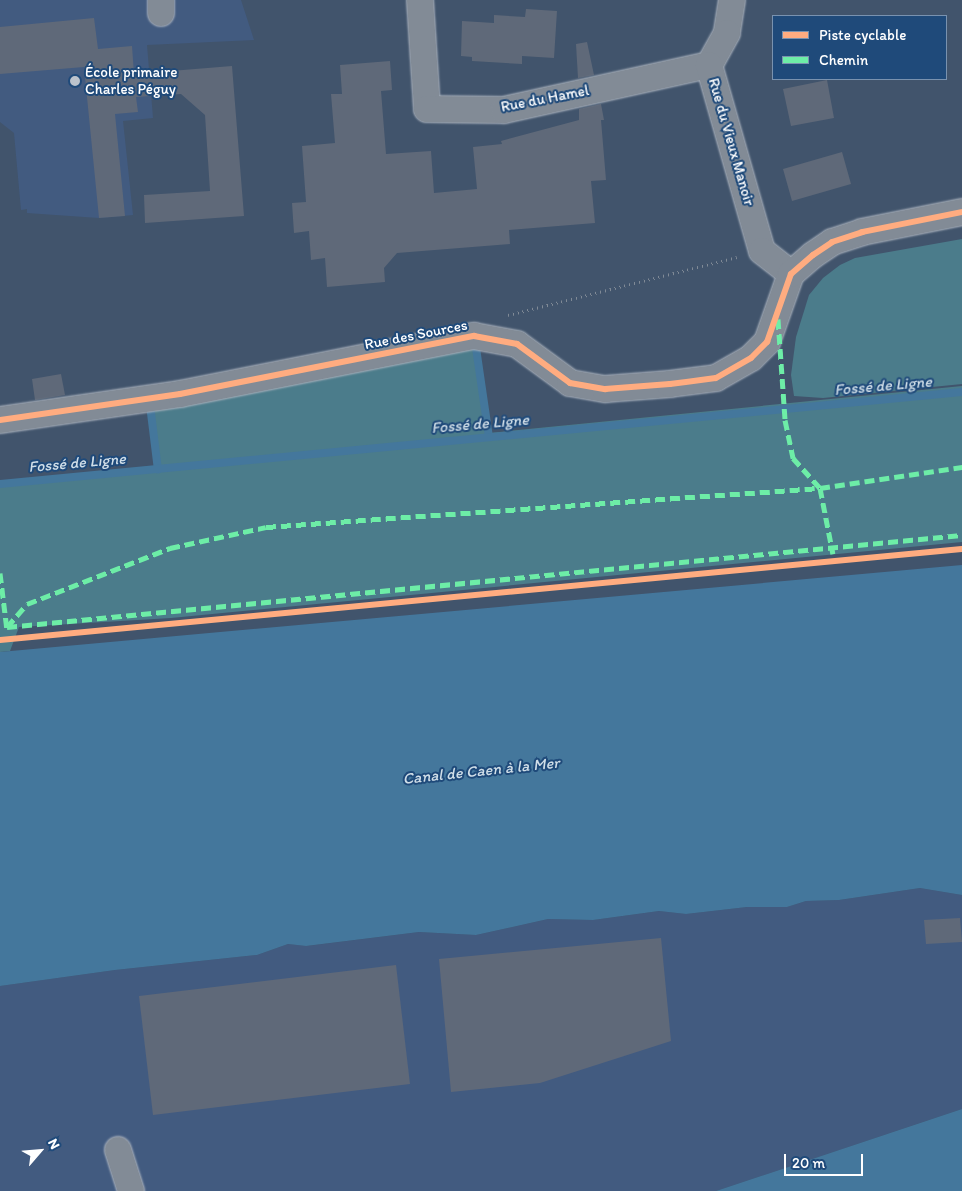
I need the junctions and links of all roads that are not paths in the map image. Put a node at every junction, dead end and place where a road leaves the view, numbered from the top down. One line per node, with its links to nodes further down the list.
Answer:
1 (420, 0): 3 (street, Rue du Hamel)
2 (732, 0): 3 (street, Rue du Vieux Manoir)
3 (709, 65): 5 (street, Rue du Vieux Manoir)
4 (962, 212): 5 (street)
5 (790, 274): 6 (street, Rue des Sources)
6 (0, 420)
7 (118, 1150): 8 (street)
8 (131, 1191)

